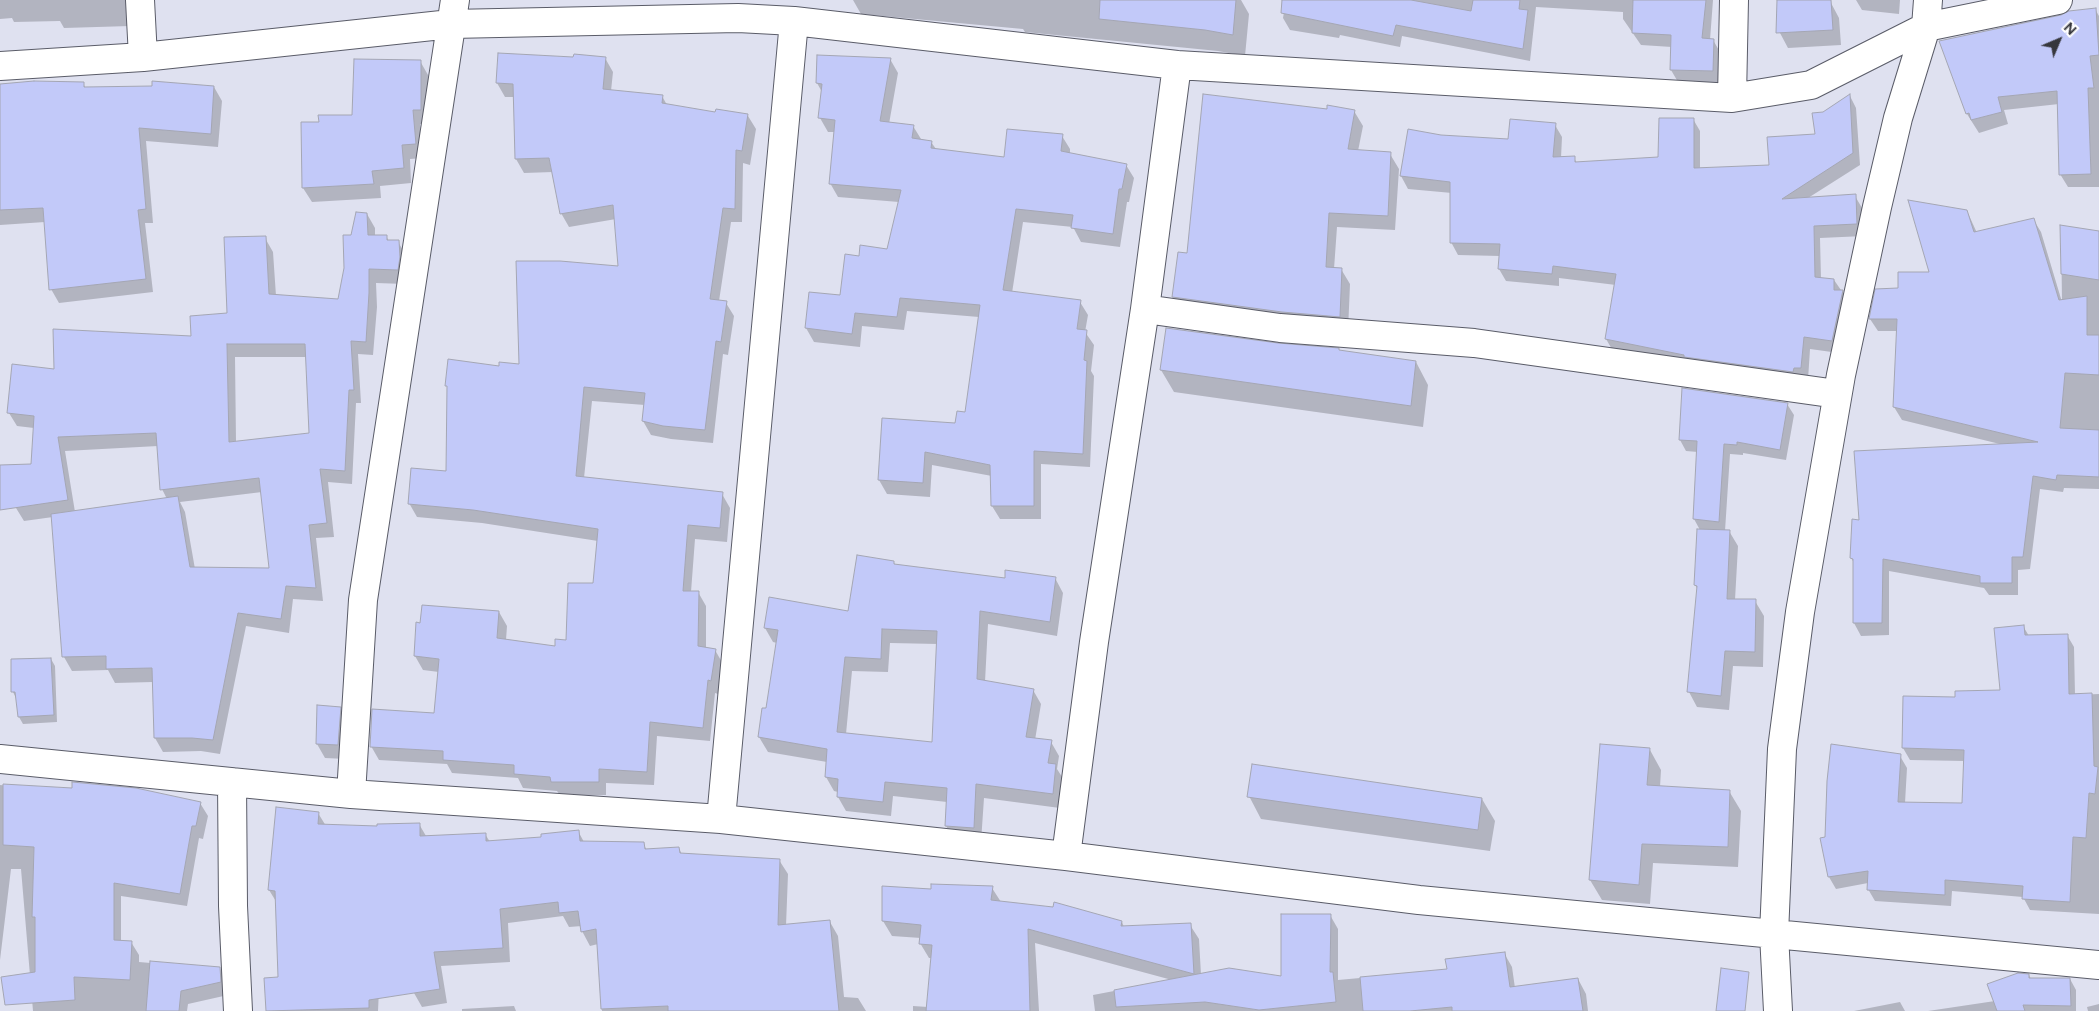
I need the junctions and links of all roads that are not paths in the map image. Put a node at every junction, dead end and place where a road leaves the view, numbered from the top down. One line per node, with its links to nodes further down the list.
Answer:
1 (140, 0): 9 (street)
2 (1734, 0): 12 (street)
3 (1928, 0): 8 (street)
4 (2058, 0): 8 (street)
5 (739, 9): 6 (street); 7 (street)
6 (453, 12): 9 (street); 17 (street)
7 (794, 21): 10 (street); 18 (street)
8 (1926, 28): 12 (street); 14 (street)
9 (143, 58): 11 (street)
10 (1176, 65): 12 (street); 13 (street)
11 (0, 66)
12 (1732, 98)
13 (1145, 309): 14 (street); 19 (street)
14 (1837, 394): 20 (street)
15 (0, 759): 16 (street)
16 (232, 782): 17 (street); 22 (street)
17 (351, 794): 18 (street)
18 (721, 819): 19 (street)
19 (1066, 856): 20 (street)
20 (1774, 934): 21 (street); 23 (street)
21 (2099, 965)
22 (238, 1011)
23 (1778, 1011)

